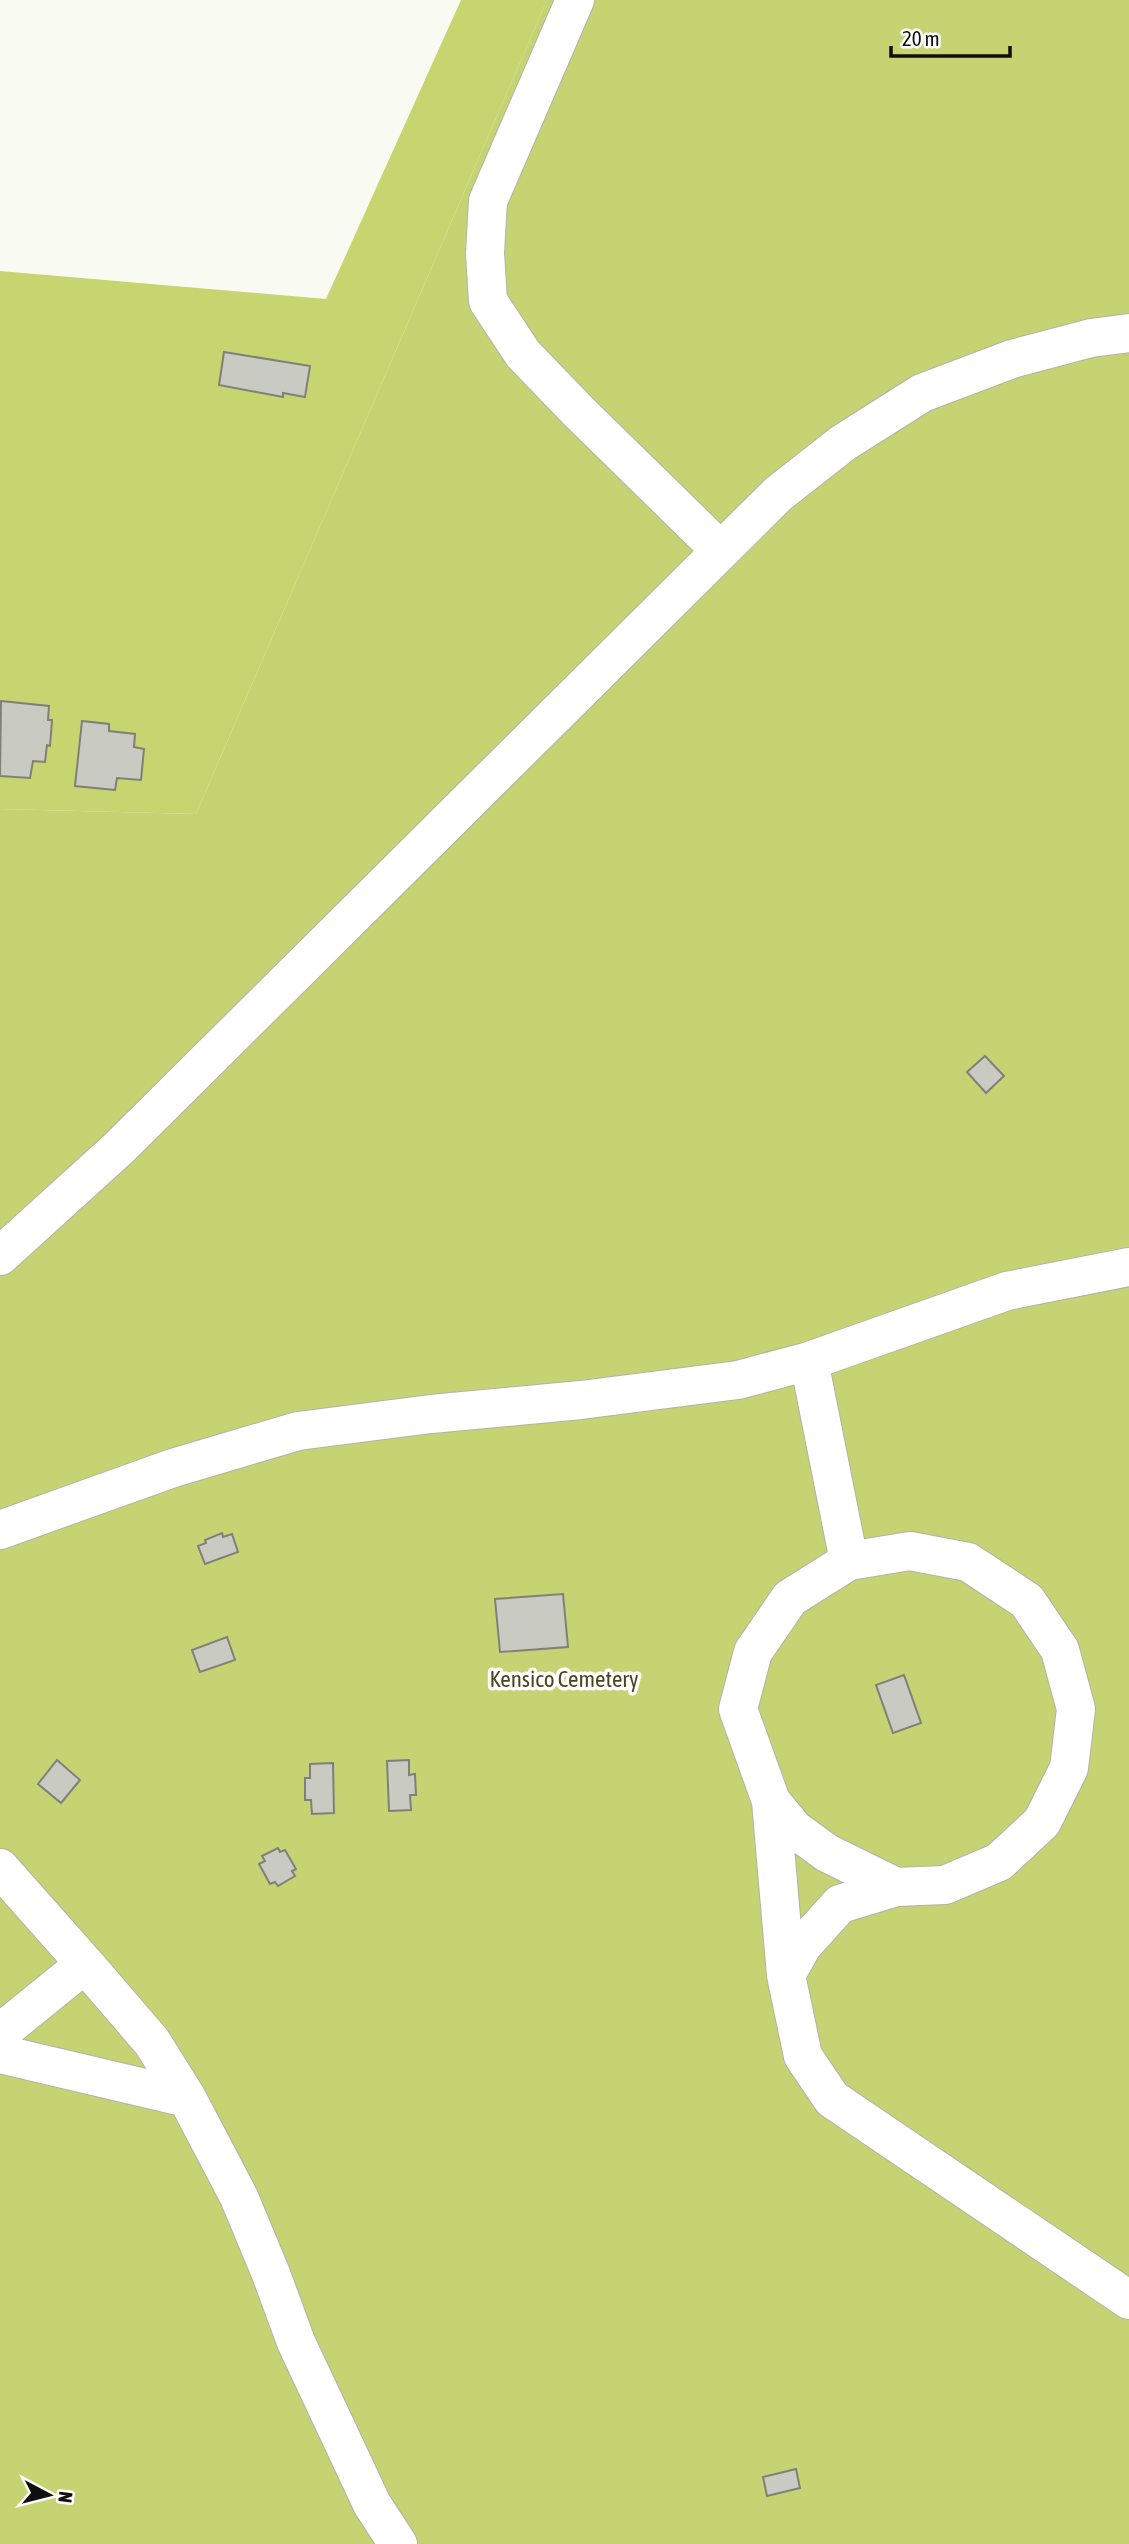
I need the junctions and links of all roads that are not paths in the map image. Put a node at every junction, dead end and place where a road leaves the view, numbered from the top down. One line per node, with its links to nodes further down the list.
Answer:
1 (575, 0): 3 (lane)
2 (1129, 332): 3 (lane)
3 (720, 550): 4 (lane)
4 (0, 1256)
5 (1129, 1268): 6 (lane)
6 (809, 1362): 7 (lane); 8 (lane)
7 (0, 1530)
8 (849, 1561): 9 (lane); 11 (lane)
9 (771, 1801): 11 (lane); 13 (lane)
10 (0, 1868): 12 (lane)
11 (896, 1887): 13 (lane)
12 (85, 1964): 14 (lane); 16 (lane)
13 (786, 1975): 17 (lane)
14 (0, 2033)
15 (0, 2054): 16 (lane)
16 (187, 2098): 18 (lane)
17 (1129, 2300)
18 (398, 2544)

